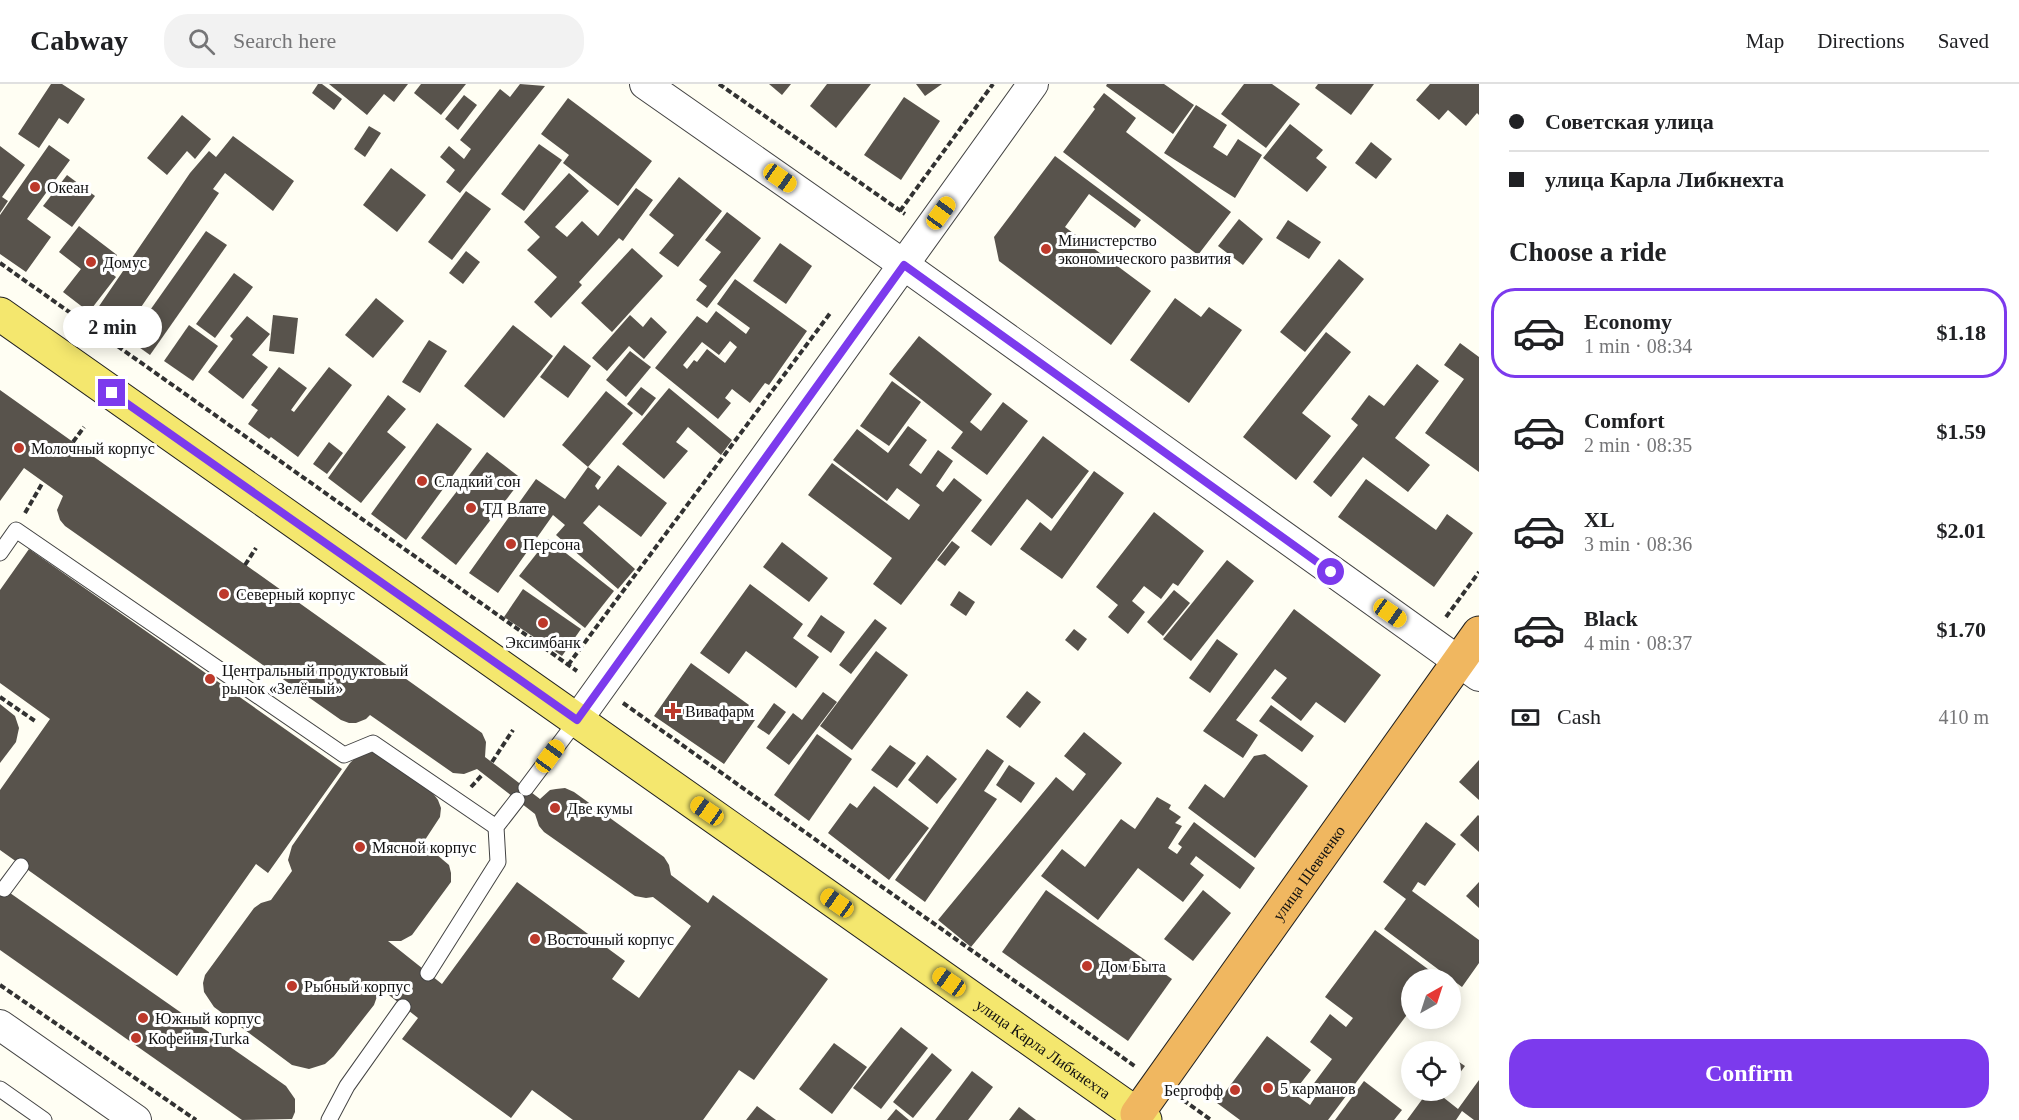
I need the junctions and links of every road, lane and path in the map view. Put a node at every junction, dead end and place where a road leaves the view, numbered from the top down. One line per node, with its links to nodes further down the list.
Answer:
1 (645, 84): 7 (street)
2 (719, 84): 5 (path)
3 (993, 84): 5 (path)
4 (1033, 84): 6 (street)
5 (900, 211): 6 (path)
6 (928, 231): 7 (street)
7 (904, 265): 19 (street); 23 (street)
8 (835, 307): 20 (path)
9 (0, 314): 23 (main road, улица Карла Либкнехта)
10 (84, 427): 11 (path)
11 (73, 441)
12 (43, 482): 13 (path)
13 (16, 530): 15 (lane); 27 (lane)
14 (256, 549): 16 (path)
15 (0, 553)
16 (245, 565)
17 (1479, 572): 19 (path)
18 (1479, 633): 21 (highway, улица Шевченко)
19 (1428, 641): 21 (street)
20 (568, 665)
21 (1469, 669): 35 (highway, улица Шевченко)
22 (0, 697): 24 (path)
23 (577, 720): 27 (lane); 35 (main road, улица Карла Либкнехта)
24 (35, 721)
25 (513, 730): 26 (path)
26 (492, 762)
27 (496, 827): 30 (lane)
28 (21, 866): 29 (lane)
29 (4, 889)
30 (428, 973)
31 (0, 985): 38 (path)
32 (403, 1006): 39 (lane)
33 (0, 1025): 37 (street)
34 (0, 1089): 36 (lane)
35 (1141, 1117)
36 (44, 1120)
37 (136, 1120)
38 (196, 1120)
39 (328, 1120)

